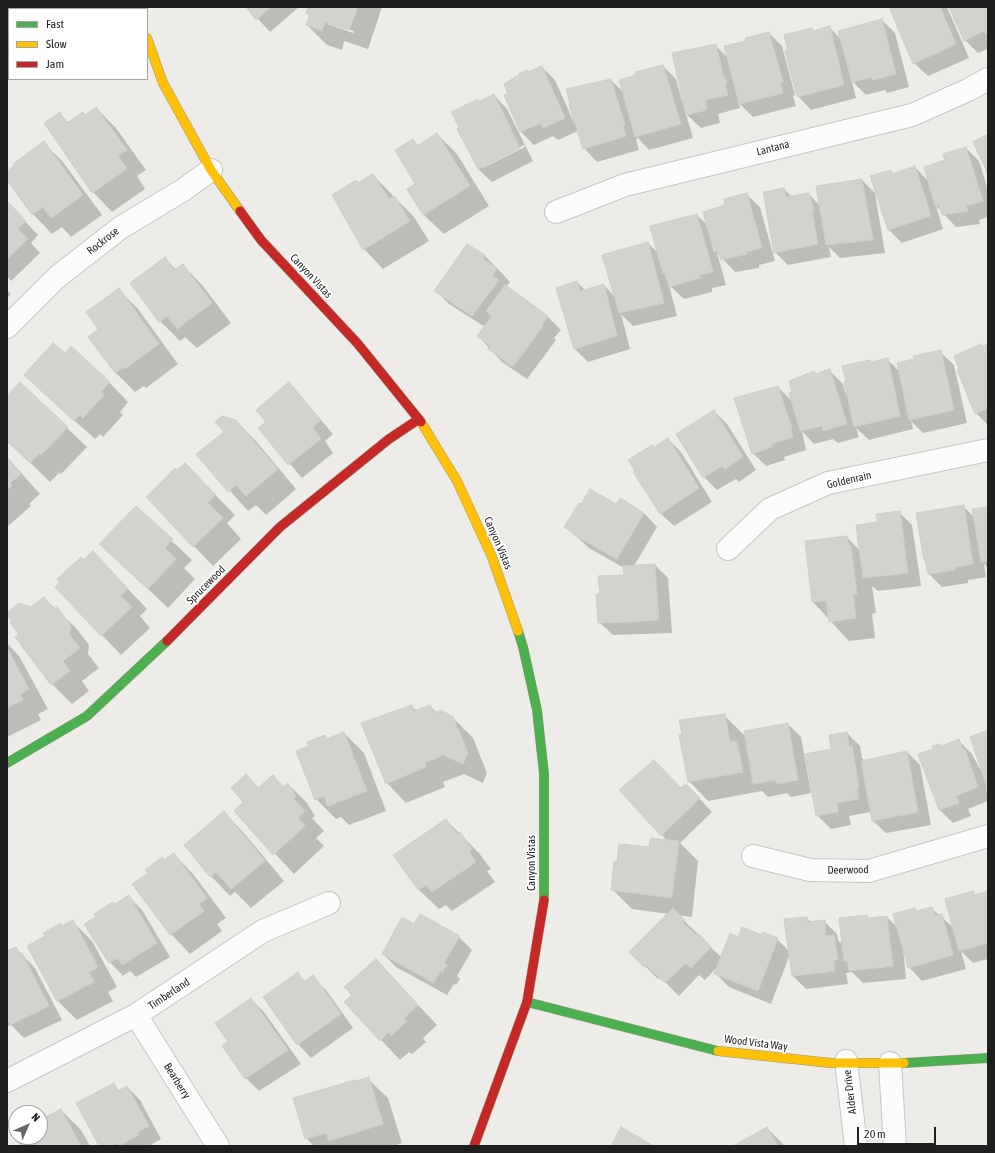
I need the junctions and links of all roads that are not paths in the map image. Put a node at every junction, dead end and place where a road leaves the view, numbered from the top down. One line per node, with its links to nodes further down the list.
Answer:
1 (148, 41): 3 (street, Canyon Vistas)
2 (988, 79): 4 (street, Lantana)
3 (211, 170): 5 (street, Rockrose); 6 (street, Canyon Vistas)
4 (556, 212)
5 (7, 327)
6 (419, 419): 9 (street, Sprucewood); 13 (street, Canyon Vistas)
7 (988, 450): 8 (street, Goldenrain)
8 (728, 548)
9 (7, 763)
10 (988, 836): 11 (street, Deerwood)
11 (753, 856)
12 (329, 903): 14 (street, Timberland)
13 (527, 1002): 16 (street, Wood Vista Way); 20 (street, Canyon Vistas)
14 (136, 1015): 18 (street, Timberland); 19 (street, Bearberry)
15 (988, 1058): 17 (street, Wood Vista Way)
16 (846, 1061): 17 (street, Wood Vista Way); 21 (street, Alder Drive)
17 (890, 1063): 22 (street)
18 (7, 1081)
19 (218, 1146)
20 (474, 1146)
21 (856, 1146)
22 (895, 1146)

